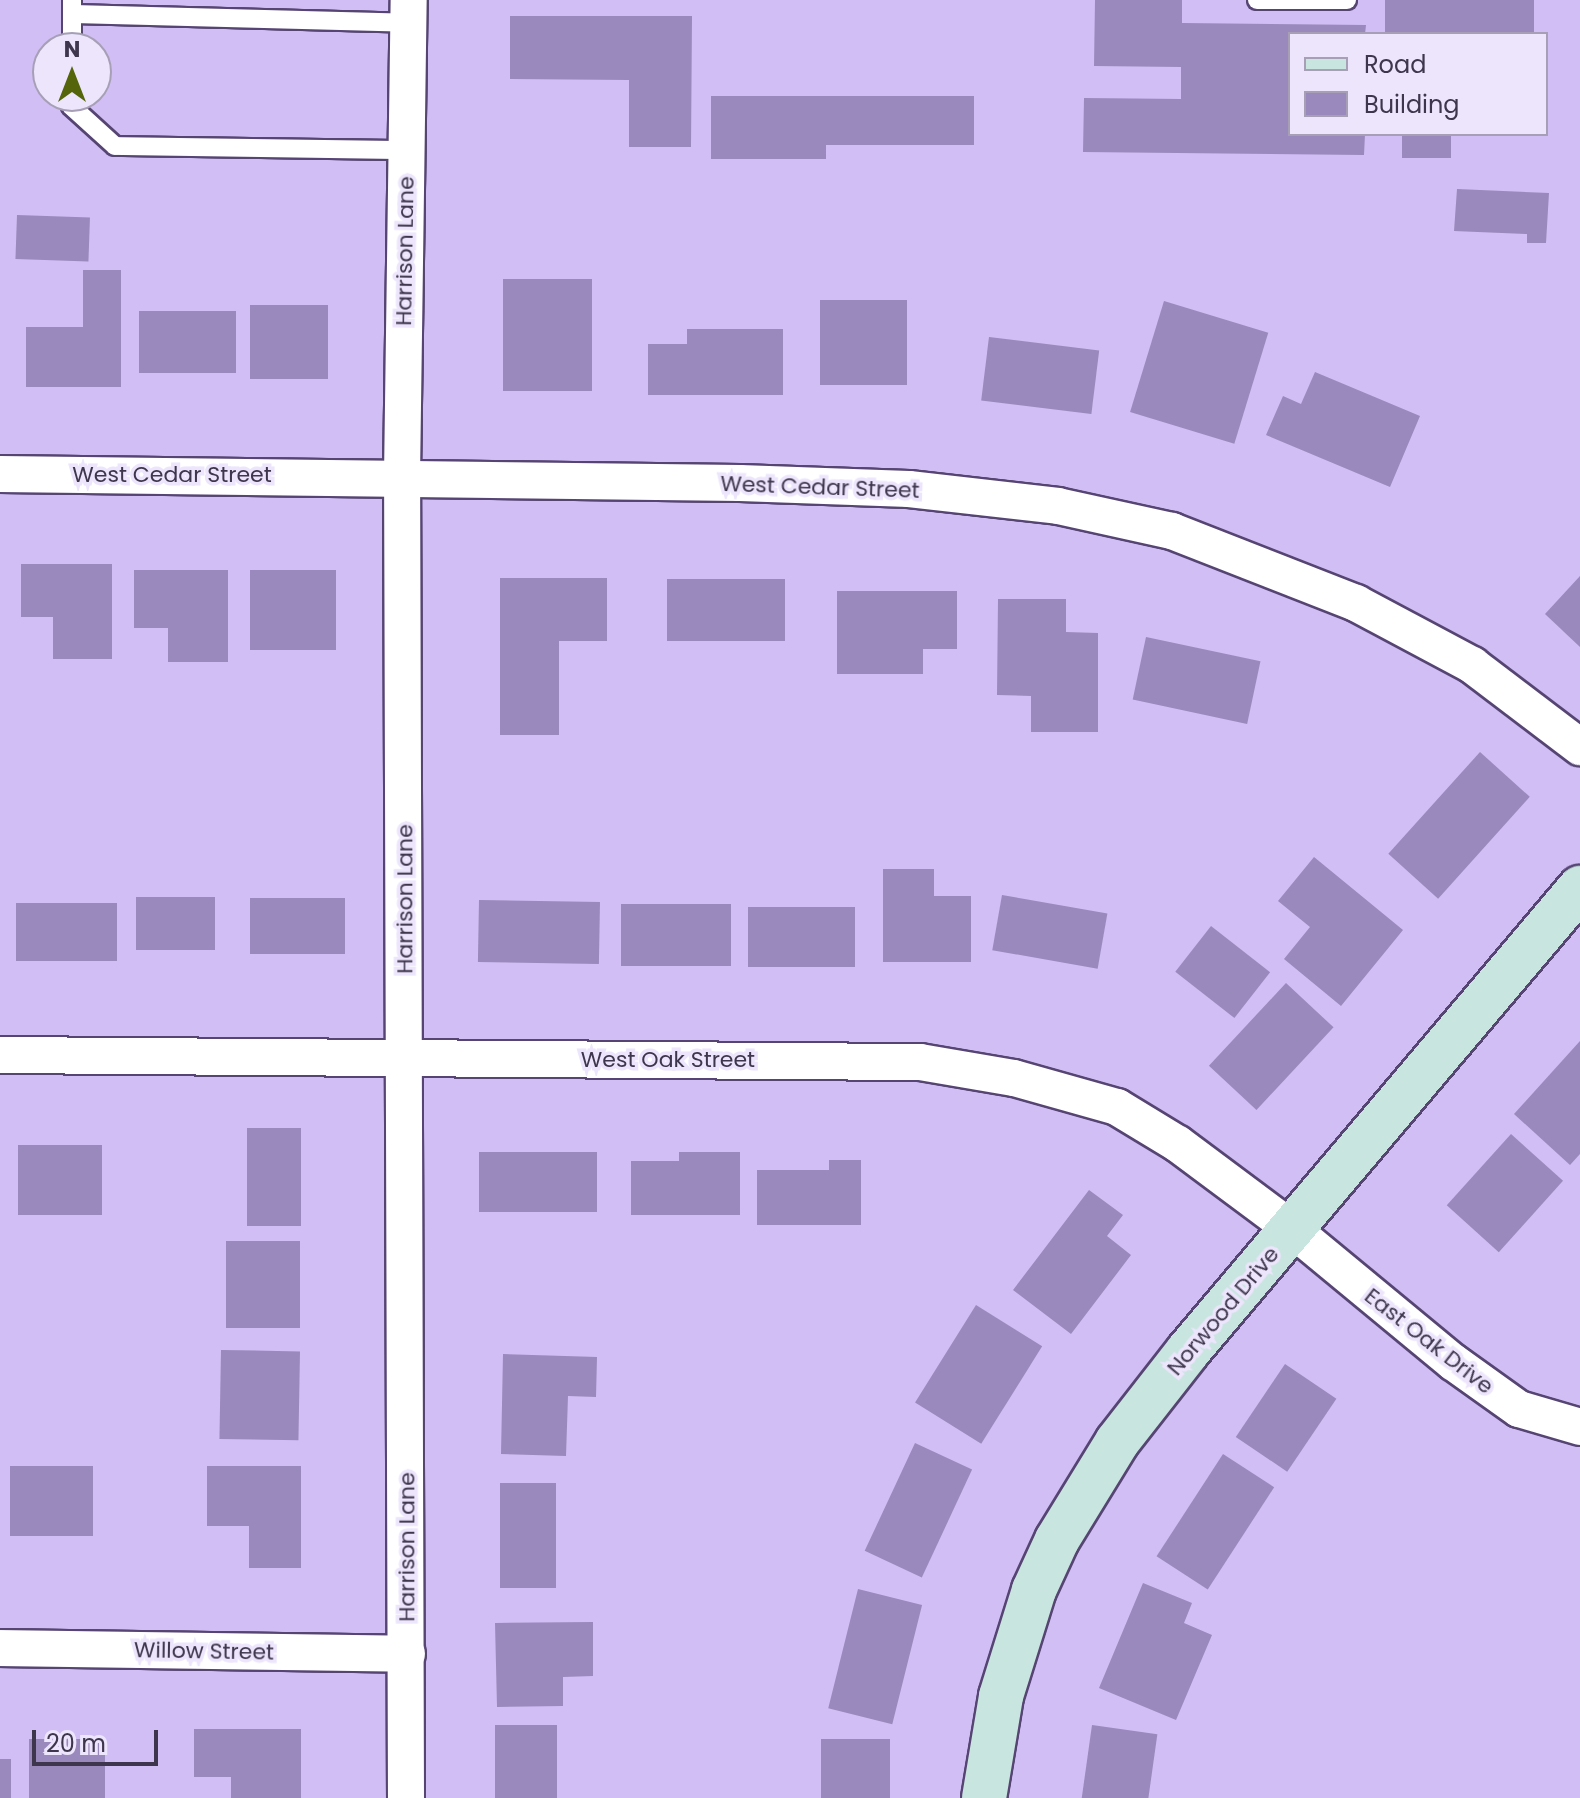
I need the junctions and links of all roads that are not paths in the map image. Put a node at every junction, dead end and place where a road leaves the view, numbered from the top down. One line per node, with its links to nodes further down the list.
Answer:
1 (1257, 0): 2 (lane)
2 (1347, 0)
3 (73, 7): 4 (lane); 5 (lane)
4 (408, 11): 7 (street, Harrison Lane)
5 (72, 32)
6 (78, 112): 7 (lane)
7 (406, 150): 9 (street, Harrison Lane)
8 (0, 474): 9 (street, West Cedar Street)
9 (402, 477): 10 (street, West Cedar Street); 13 (street, Harrison Lane)
10 (1580, 747)
11 (1580, 888): 14 (street, Norwood Drive)
12 (0, 1055): 13 (street, West Oak Street)
13 (406, 1058): 14 (street, West Oak Street); 17 (street, Harrison Lane)
14 (1292, 1229): 15 (street, East Oak Drive); 19 (street, Norwood Drive)
15 (1580, 1427)
16 (0, 1648): 17 (street, Willow Street)
17 (407, 1654): 18 (street, Harrison Lane)
18 (406, 1798)
19 (984, 1798)

